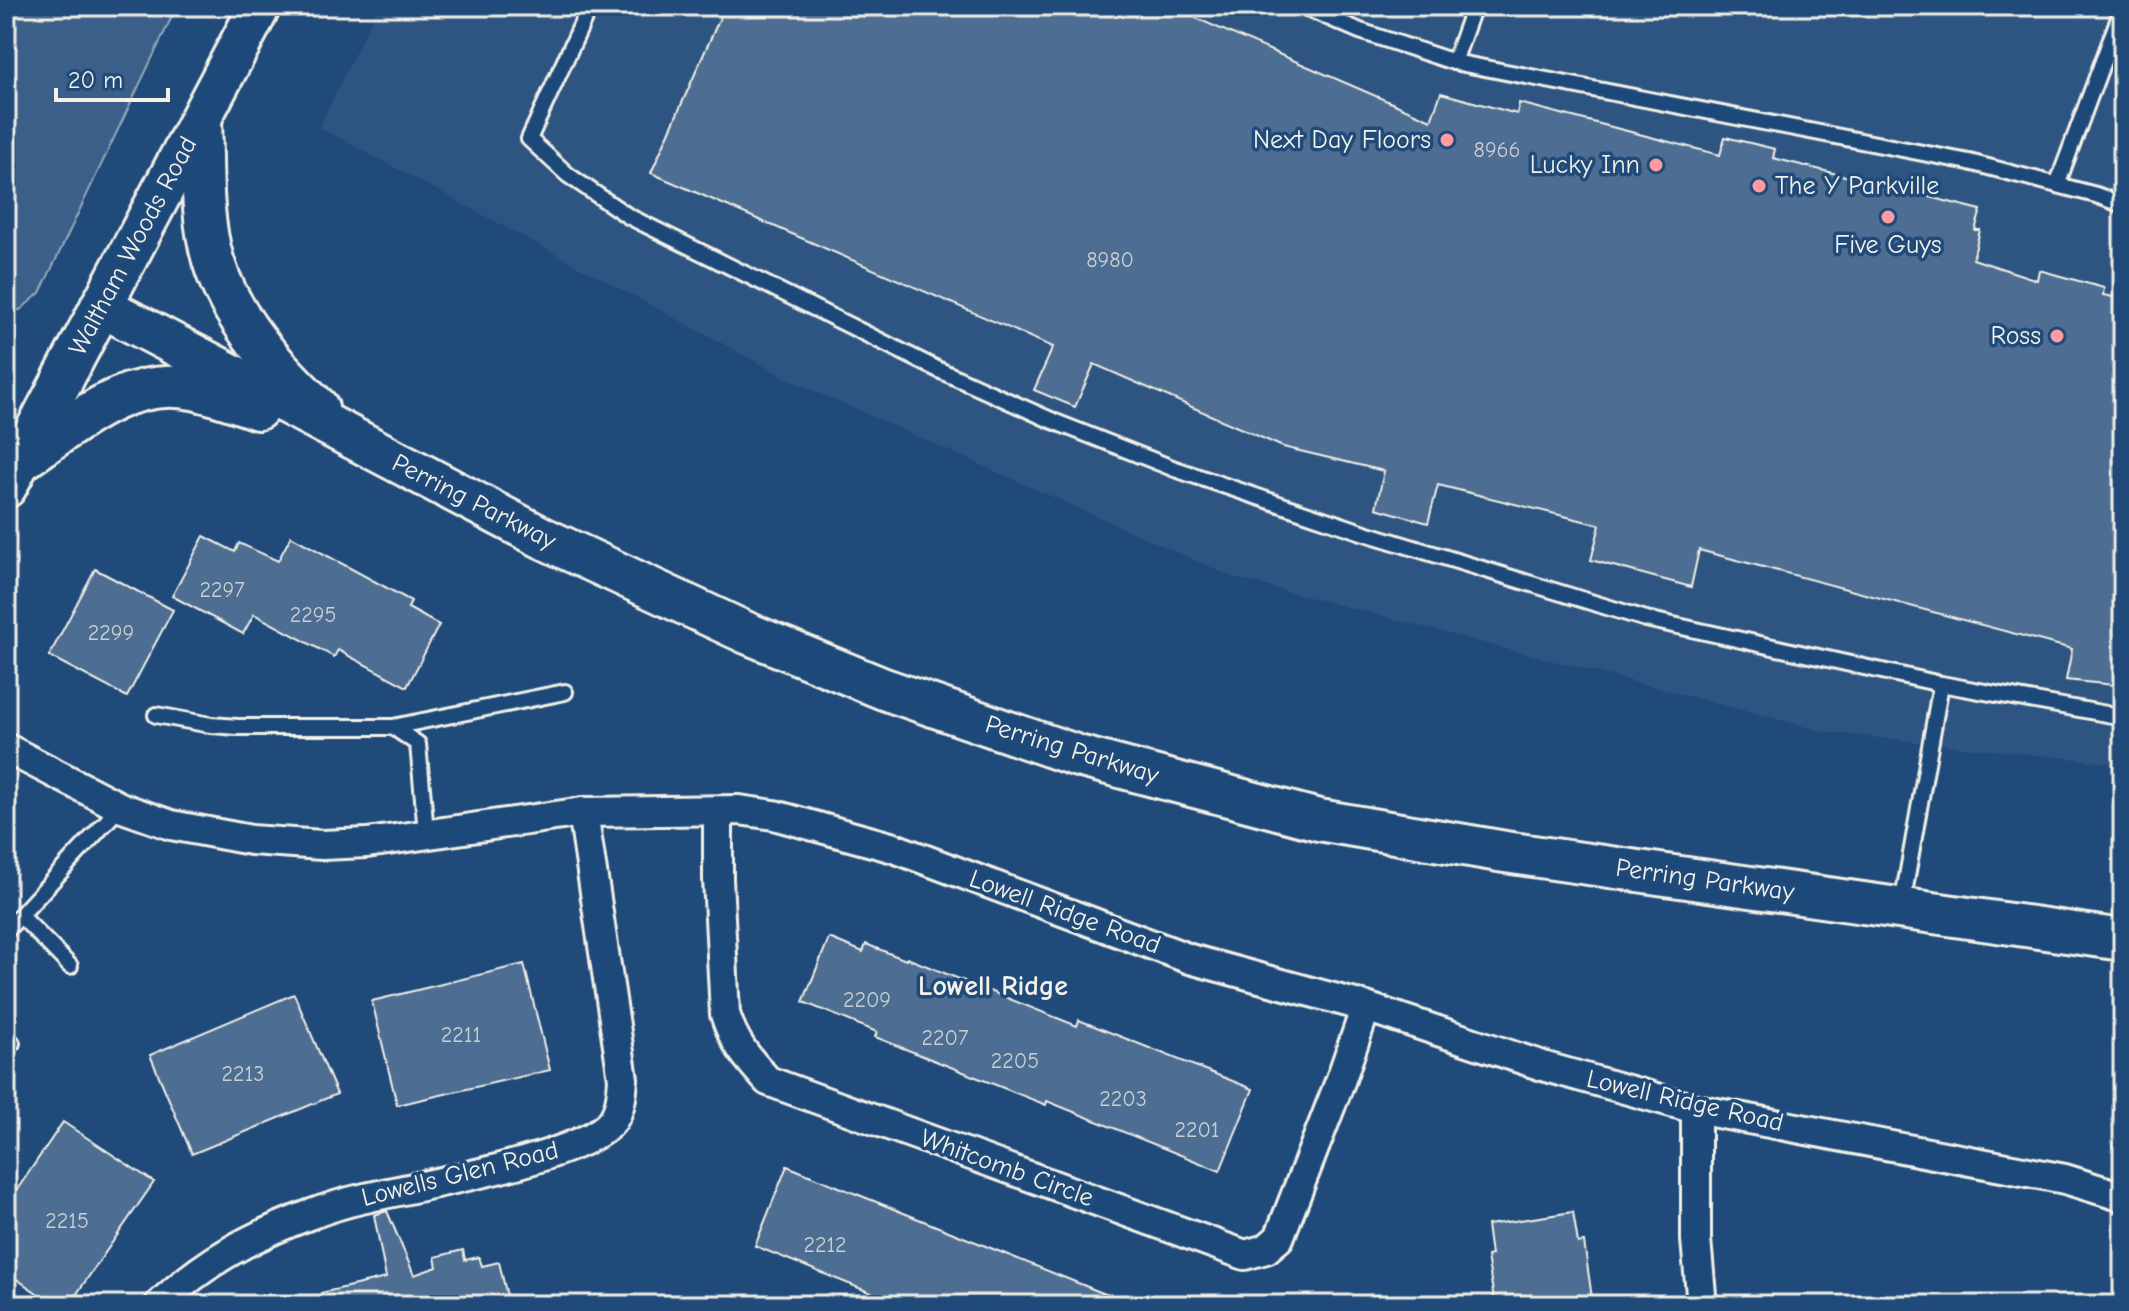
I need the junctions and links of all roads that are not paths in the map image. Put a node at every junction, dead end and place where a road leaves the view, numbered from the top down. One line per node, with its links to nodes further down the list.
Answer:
1 (260, 6): 7 (street, Waltham Woods Road)
2 (590, 6): 13 (lane)
3 (1302, 6): 6 (lane)
4 (1474, 6): 6 (lane)
5 (2123, 7): 8 (lane)
6 (1454, 62): 8 (lane)
7 (201, 117): 10 (street, Waltham Woods Road); 11 (street)
8 (2057, 185): 9 (lane)
9 (2123, 205)
10 (101, 306): 11 (street, Perring Parkway); 12 (street, Waltham Woods Road)
11 (349, 438): 12 (street); 23 (street, Perring Parkway)
12 (14, 474)
13 (1941, 684): 16 (lane); 23 (lane)
14 (565, 692): 17 (lane)
15 (156, 715): 17 (lane)
16 (2123, 717)
17 (393, 727): 22 (lane)
18 (6, 748): 19 (street, Lowell Ridge Road)
19 (120, 807): 22 (street, Lowell Ridge Road); 24 (lane)
20 (718, 811): 21 (street, Lowell Ridge Road); 28 (street, Lowell Ridge Road); 28 (street, Whitcomb Circle)
21 (583, 812): 22 (street, Lowell Ridge Road); 31 (street, Lowells Glen Road)
22 (426, 832)
23 (1901, 908): 26 (street, Perring Parkway)
24 (21, 916): 25 (lane); 27 (lane)
25 (6, 931)
26 (2123, 940)
27 (70, 966)
28 (1366, 1007): 29 (street, Lowell Ridge Road)
29 (1696, 1109): 30 (street, Lowell Ridge Road); 32 (street)
30 (2123, 1197)
31 (159, 1305)
32 (1702, 1305)

